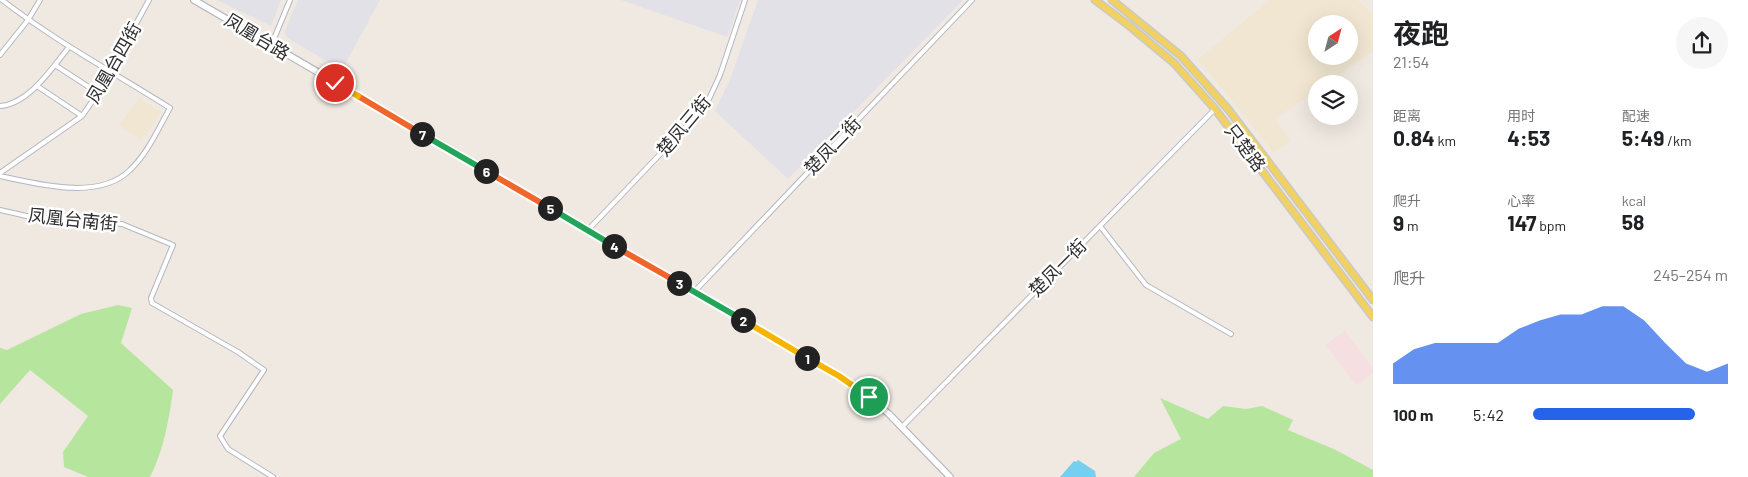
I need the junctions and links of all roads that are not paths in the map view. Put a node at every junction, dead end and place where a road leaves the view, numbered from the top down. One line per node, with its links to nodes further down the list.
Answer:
1 (2, 0): 10 (street)
2 (40, 0): 10 (street)
3 (149, 0): 15 (street, 凤凰台四街)
4 (194, 0): 11 (street, 凤凰台路)
5 (290, 0): 11 (street)
6 (746, 0): 24 (street, 楚凤三街)
7 (972, 0): 25 (street, 楚凤二街)
8 (1095, 0): 19 (main road, 只楚路)
9 (1112, 0): 26 (main road, 只楚路)
10 (28, 20): 12 (street); 13 (street)
11 (271, 46): 24 (street, 凤凰台路)
12 (68, 47): 14 (street); 15 (street)
13 (0, 55)
14 (55, 65): 16 (street); 17 (street)
15 (110, 70): 17 (street, 凤凰台四街); 21 (street)
16 (37, 86): 18 (street); 20 (street)
17 (98, 93): 20 (street, 凤凰台四街)
18 (0, 106)
19 (1215, 109): 23 (street, 楚凤一街); 27 (main road, 只楚路)
20 (82, 116): 21 (street, 凤凰台四街)
21 (0, 174)
22 (0, 210): 30 (street, 凤凰台南街)
23 (1100, 226): 28 (street); 29 (street, 楚凤一街)
24 (588, 230): 25 (street, 凤凰台路)
25 (694, 292): 29 (street, 凤凰台路)
26 (1373, 300)
27 (1373, 317)
28 (1231, 334)
29 (902, 426): 31 (street, 凤凰台路)
30 (273, 477)
31 (950, 477)

